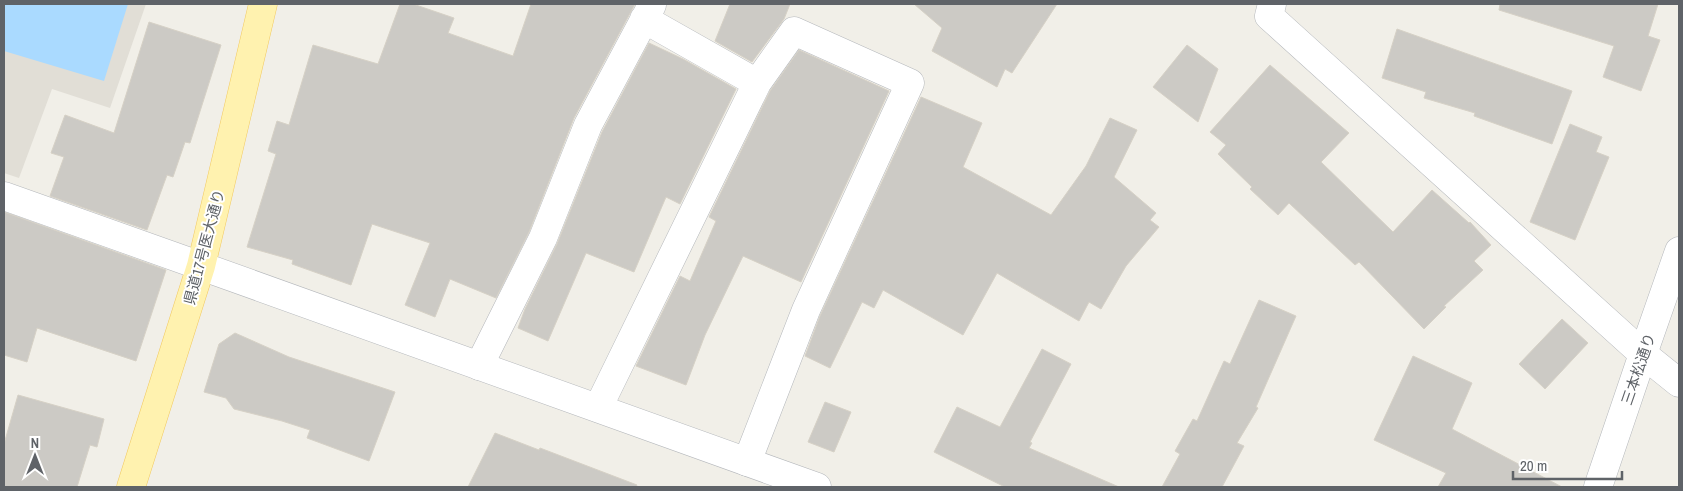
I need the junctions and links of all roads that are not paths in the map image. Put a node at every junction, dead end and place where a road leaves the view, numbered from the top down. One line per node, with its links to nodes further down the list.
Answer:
1 (263, 4): 7 (main road, 県道17号医大通り)
2 (1272, 4): 8 (street)
3 (649, 12): 4 (street); 9 (street)
4 (757, 83): 11 (street); 12 (street)
5 (4, 196): 7 (street)
6 (1679, 251): 8 (street, 三本松通り)
7 (201, 266): 9 (street); 13 (main road, 県道17号医大通り)
8 (1642, 354): 10 (street); 15 (street, 三本松通り)
9 (479, 366): 11 (street)
10 (1679, 383)
11 (598, 408): 12 (street)
12 (747, 462): 14 (street)
13 (131, 487)
14 (817, 487)
15 (1598, 487)

